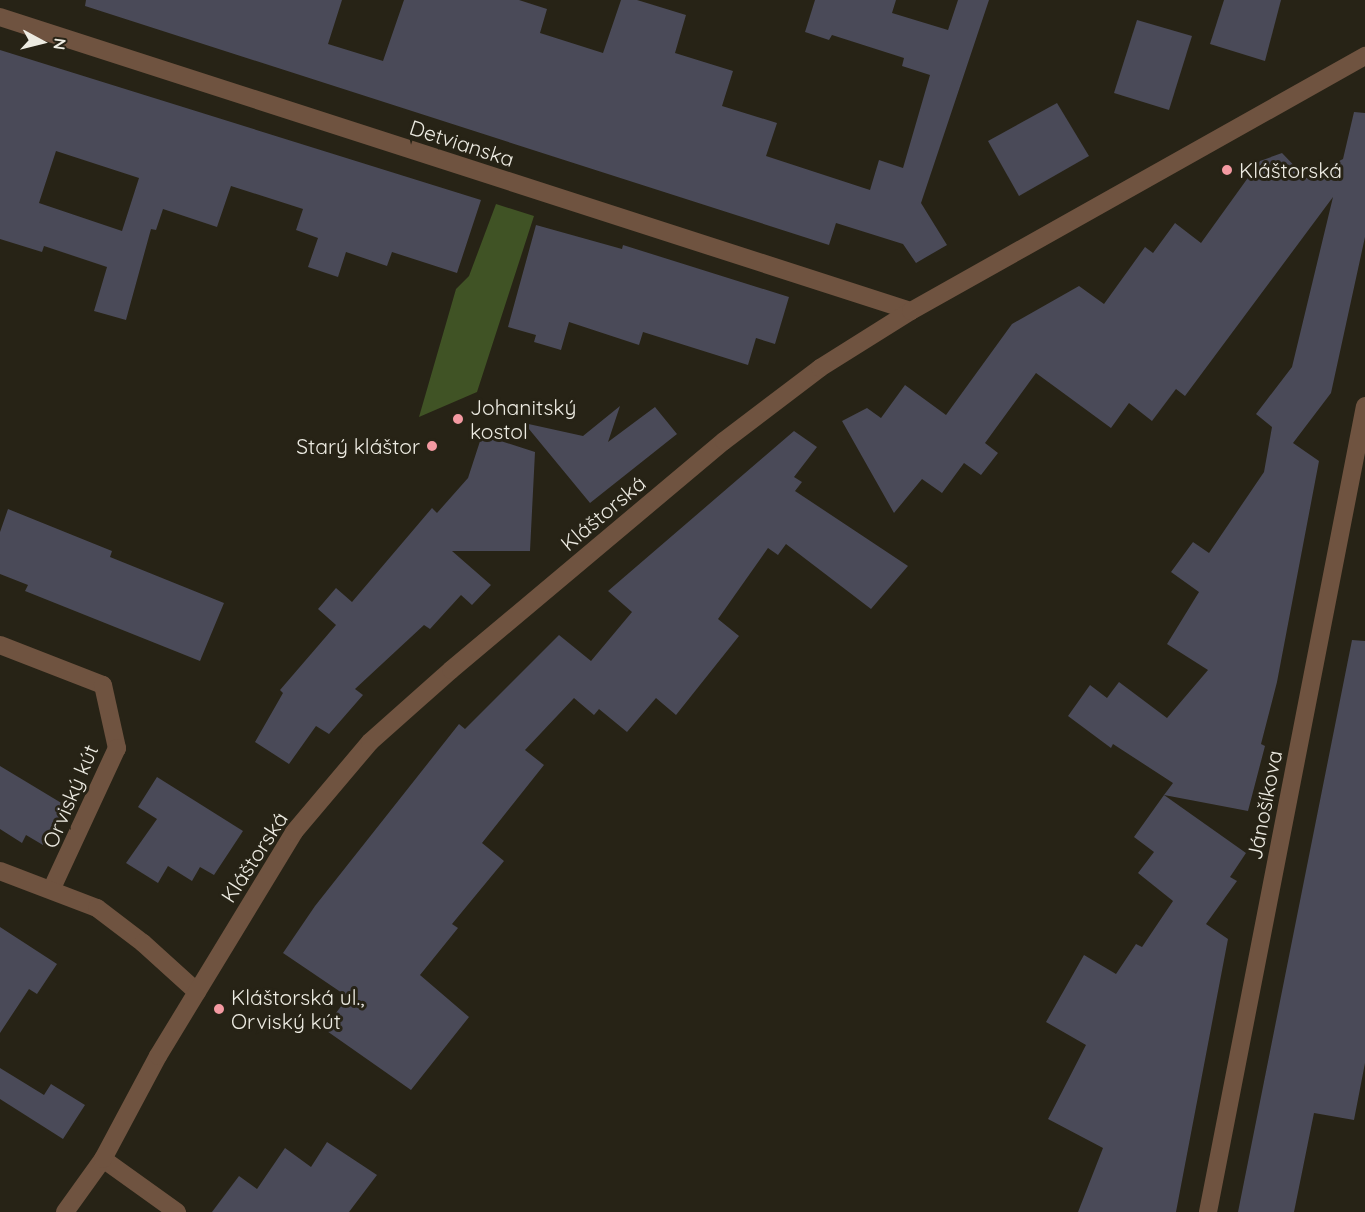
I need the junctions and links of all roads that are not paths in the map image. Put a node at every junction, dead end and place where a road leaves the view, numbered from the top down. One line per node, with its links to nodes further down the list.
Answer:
1 (0, 17): 3 (street, Detvianska)
2 (1365, 56): 3 (street, Kláštorská)
3 (911, 310): 8 (street, Kláštorská)
4 (1365, 406): 12 (street, Jánošíkova)
5 (0, 645): 7 (street, Orviský kút)
6 (0, 871): 7 (street)
7 (52, 888): 8 (street)
8 (196, 992): 9 (street, Kláštorská)
9 (103, 1159): 10 (street, Kláštorská); 11 (street)
10 (65, 1212)
11 (177, 1212)
12 (1208, 1212)

